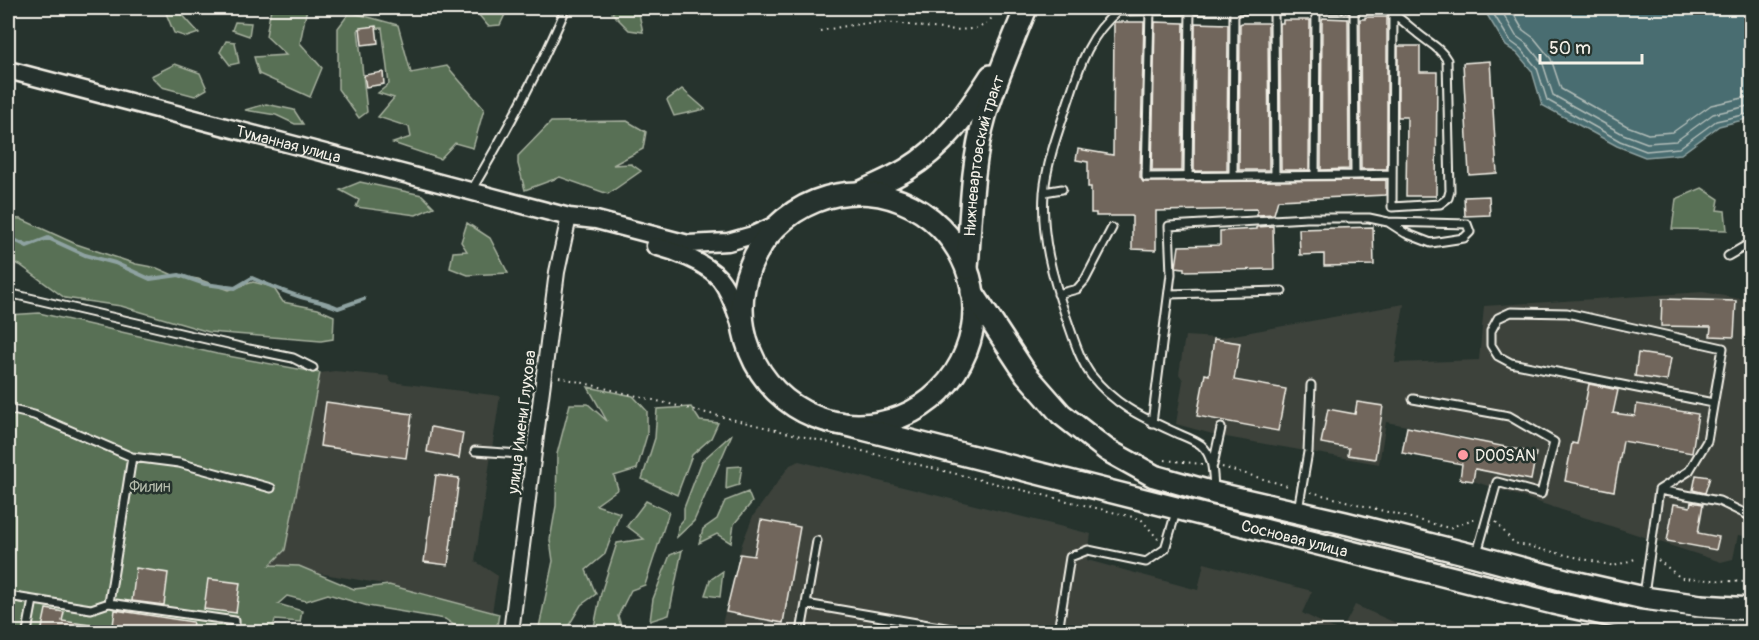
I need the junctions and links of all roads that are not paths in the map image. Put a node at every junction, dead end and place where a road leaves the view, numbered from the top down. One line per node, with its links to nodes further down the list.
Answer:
1 (566, 8): 19 (lane)
2 (1026, 8): 10 (main road, Нижневартовский тракт)
3 (1316, 8): 4 (lane); 8 (lane); 14 (lane)
4 (1354, 8): 9 (lane); 12 (lane)
5 (1150, 9): 6 (lane); 17 (lane); 20 (lane)
6 (1190, 9): 7 (lane); 17 (lane)
7 (1234, 9): 8 (lane); 15 (lane)
8 (1274, 9): 16 (lane)
9 (1393, 13): 13 (lane); 13 (lane)
10 (1012, 43): 21 (main road, Нижневартовский тракт); 28 (main road, Нижневартовский тракт)
11 (8, 70): 19 (street, Туманная улица)
12 (1355, 174): 13 (lane); 14 (lane)
13 (1392, 174)
14 (1315, 175): 16 (lane)
15 (1233, 176): 16 (lane); 17 (lane)
16 (1275, 176)
17 (1188, 177)
18 (1062, 189): 20 (lane)
19 (471, 191): 22 (street, Туманная улица)
20 (1044, 192): 32 (lane)
21 (859, 193): 24 (main road); 28 (main road)
22 (569, 217): 24 (street, Туманная улица); 34 (street, Туманная улица); 44 (street, улица Имени Глухова)
23 (1388, 222): 23 (lane); 33 (lane)
24 (780, 223): 34 (main road)
25 (1112, 228): 32 (lane)
26 (1752, 242): 27 (lane)
27 (1728, 256)
28 (967, 271): 30 (main road)
29 (1282, 291): 33 (lane)
30 (972, 292): 40 (main road); 49 (main road, Сосновая улица)
31 (8, 293): 35 (lane)
32 (1058, 294): 41 (lane)
33 (1169, 294): 41 (lane)
34 (746, 339): 40 (main road)
35 (313, 368)
36 (1311, 385): 51 (lane)
37 (1413, 399): 54 (lane)
38 (1713, 403): 38 (lane); 48 (lane)
39 (8, 409): 45 (lane)
40 (839, 423): 50 (main road, Сосновая улица)
41 (1152, 423): 46 (lane)
42 (1221, 428): 46 (lane)
43 (475, 451): 44 (lane)
44 (534, 455): 64 (street, улица Имени Глухова)
45 (132, 457): 47 (lane); 58 (lane)
46 (1213, 465): 49 (lane)
47 (271, 488)
48 (1659, 490): 52 (lane); 56 (lane)
49 (1214, 494): 51 (main road, Сосновая улица)
50 (1177, 509): 61 (main road, Сосновая улица); 67 (lane)
51 (1298, 512): 54 (main road, Сосновая улица)
52 (1752, 517)
53 (817, 541): 59 (lane)
54 (1476, 556): 56 (main road, Сосновая улица)
55 (8, 596): 57 (lane)
56 (1644, 598): 60 (main road, Сосновая улица)
57 (33, 600): 58 (lane); 62 (lane)
58 (109, 603): 63 (lane)
59 (806, 604): 65 (lane); 66 (lane)
60 (1752, 609)
61 (1752, 632)
62 (27, 633)
63 (236, 633)
64 (511, 633)
65 (801, 633)
66 (969, 633)
67 (1058, 633)

